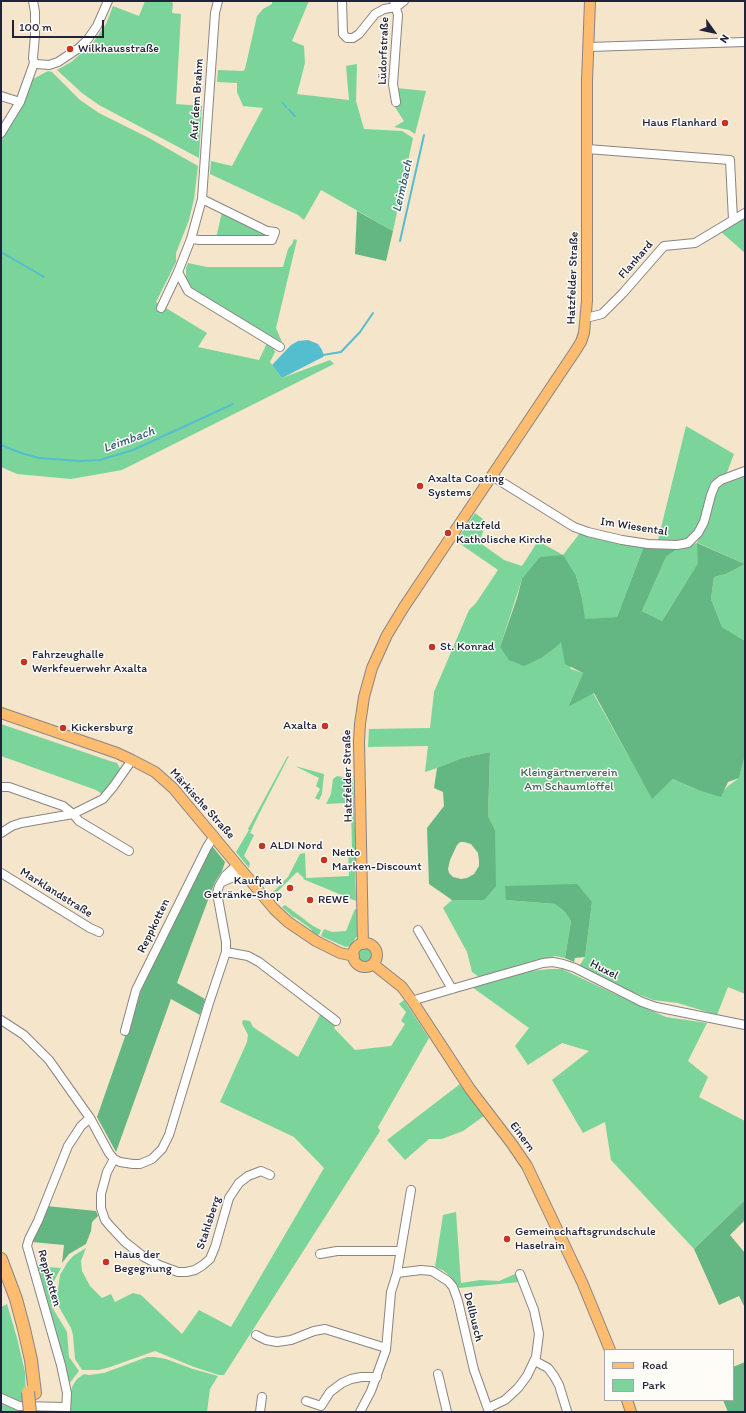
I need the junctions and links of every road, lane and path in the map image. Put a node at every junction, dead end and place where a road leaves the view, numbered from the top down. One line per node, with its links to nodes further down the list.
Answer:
1 (33, 1): 10 (street)
2 (108, 1): 10 (street)
3 (218, 1): 16 (street, Auf dem Brahm)
4 (342, 1): 7 (street)
5 (404, 1): 7 (street)
6 (590, 1): 9 (main road, Hatzfelder Straße)
7 (395, 4): 13 (street, Lüdorfstraße)
8 (745, 42): 9 (street)
9 (588, 47): 15 (main road, Hatzfelder Straße)
10 (34, 63): 12 (street)
11 (1, 96): 12 (street)
12 (20, 102): 14 (street)
13 (396, 102)
14 (1, 132)
15 (587, 149): 18 (street); 22 (main road, Hatzfelder Straße)
16 (202, 199): 19 (street, Auf dem Brahm); 19 (street)
17 (745, 213): 18 (street, Flanhard)
18 (733, 220): 22 (street, Flanhard)
19 (191, 239): 20 (street, Auf dem Brahm)
20 (178, 272): 21 (street, Auf dem Brahm); 23 (street)
21 (161, 308)
22 (586, 318): 25 (main road, Hatzfelder Straße)
23 (280, 348)
24 (745, 471): 25 (street, Im Wiesental)
25 (492, 476): 37 (main road, Hatzfelder Straße)
26 (1, 714): 27 (main road, Märkische Straße)
27 (132, 760): 29 (street); 31 (main road, Märkische Straße)
28 (1, 787): 29 (street)
29 (73, 814): 30 (street); 32 (street)
30 (1, 833)
31 (214, 836): 33 (main road, Märkische Straße); 46 (street, Reppkotten)
32 (129, 851)
33 (239, 867): 38 (street); 39 (main road, Märkische Straße)
34 (1, 873): 36 (street, Marklandstraße)
35 (418, 930): 41 (street)
36 (99, 932)
37 (363, 944): 39 (main road); 40 (main road)
38 (226, 952): 44 (street); 48 (street)
39 (354, 956): 40 (main road)
40 (373, 964): 42 (main road, Einern)
41 (452, 989): 42 (street, Huxel); 45 (street, Huxel)
42 (413, 1002): 59 (main road, Einern)
43 (1, 1020): 47 (street)
44 (336, 1021)
45 (745, 1025)
46 (125, 1031)
47 (90, 1118): 48 (street); 68 (street, Reppkotten)
48 (114, 1159): 49 (street, Stahlsberg)
49 (270, 1175)
50 (411, 1190): 51 (street)
51 (400, 1251): 52 (street); 54 (street)
52 (320, 1254)
53 (1, 1260): 63 (highway)
54 (397, 1273): 58 (street); 69 (street, Dellbusch)
55 (520, 1274): 60 (street)
56 (1, 1278): 63 (highway)
57 (256, 1335): 58 (street)
58 (386, 1348): 62 (street)
59 (610, 1349)
60 (535, 1361): 69 (street); 70 (street)
61 (438, 1374): 75 (street)
62 (377, 1377): 66 (street); 74 (street)
63 (32, 1392): 71 (highway, bridge); 72 (highway)
64 (262, 1397): 73 (street)
65 (1, 1398): 68 (street)
66 (306, 1401)
67 (628, 1401): 76 (main road)
68 (66, 1409)
69 (489, 1410)
70 (566, 1411)
71 (30, 1412)
72 (37, 1412)
73 (260, 1412)
74 (360, 1412)
75 (447, 1412)
76 (631, 1412)

